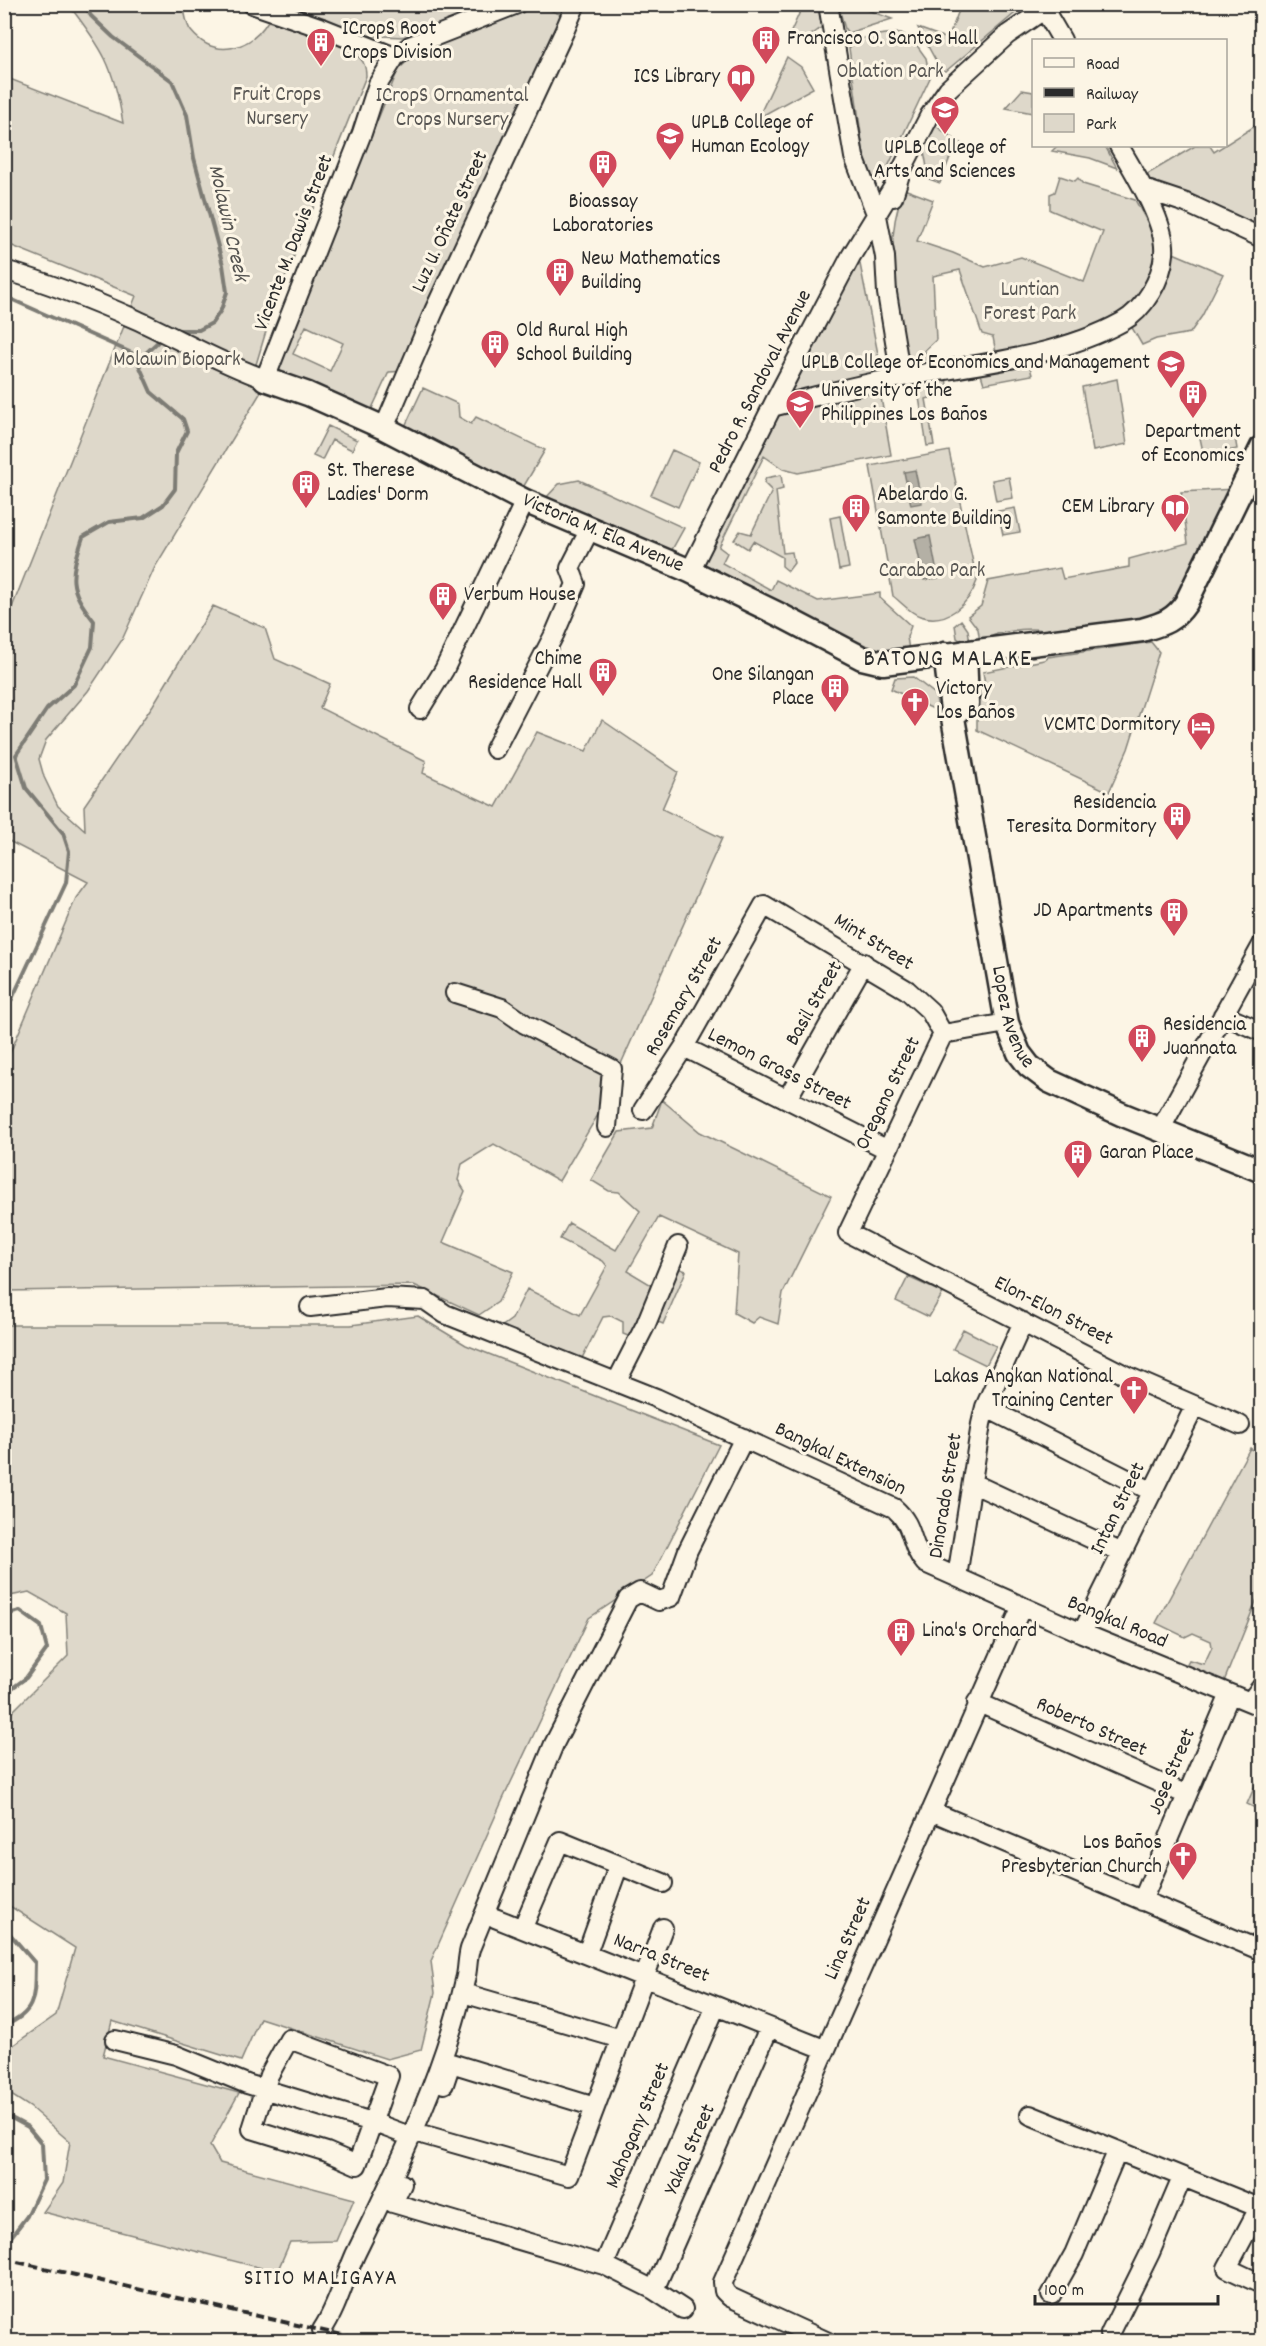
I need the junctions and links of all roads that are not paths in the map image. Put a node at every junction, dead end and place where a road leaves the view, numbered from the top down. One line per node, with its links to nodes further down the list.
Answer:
1 (252, 4): 7 (street)
2 (517, 4): 7 (street)
3 (573, 4): 18 (street, Luz U. Oñate Street)
4 (828, 4): 11 (street)
5 (1046, 6): 6 (street); 9 (street)
6 (1062, 39)
7 (395, 57): 16 (street, Vicente M. Dawis Street)
8 (1120, 147): 10 (street)
9 (894, 186): 11 (street, Pedro R. Sandoval Avenue); 13 (street)
10 (1144, 189): 12 (street); 15 (street)
11 (877, 216): 13 (street); 17 (street, Pedro R. Sandoval Avenue)
12 (1262, 238)
13 (885, 257): 15 (street)
14 (4, 270): 16 (street)
15 (901, 377): 17 (street)
16 (265, 379): 18 (main road, Victoria M. Ela Avenue)
17 (772, 407): 23 (street, Pedro R. Sandoval Avenue)
18 (384, 428): 21 (main road, Victoria M. Ela Avenue)
19 (1262, 447): 20 (main road, Victoria M. Ela Avenue)
20 (1255, 476): 24 (main road, Victoria M. Ela Avenue)
21 (525, 501): 22 (main road, Victoria M. Ela Avenue); 25 (street)
22 (590, 529): 23 (main road, Victoria M. Ela Avenue); 26 (street)
23 (690, 572): 24 (main road, Victoria M. Ela Avenue)
24 (955, 653): 32 (main road, Lopez Avenue)
25 (420, 709)
26 (495, 749)
27 (764, 905): 29 (street, Mint Street); 35 (street, Rosemary Street)
28 (1262, 945): 31 (street)
29 (864, 963): 34 (street, Mint Street); 36 (street, Basil Street)
30 (455, 993): 38 (street)
31 (1223, 1015): 33 (street); 39 (street)
32 (1007, 1023): 34 (street, Oregano Street); 39 (main road, Lopez Avenue)
33 (1262, 1032)
34 (943, 1034): 40 (street, Oregano Street)
35 (684, 1047): 36 (street, Lemon Grass Street); 37 (street, Rosemary Street)
36 (787, 1099): 40 (street, Lemon Grass Street)
37 (642, 1110)
38 (607, 1126)
39 (1160, 1130): 41 (main road, Lopez Avenue)
40 (886, 1149): 42 (street, Oregano Street)
41 (1262, 1171)
42 (848, 1233): 45 (street, Elon-Elon Street)
43 (678, 1246): 46 (street)
44 (310, 1307): 46 (street, Bangkal Extension)
45 (1023, 1322): 47 (street, Elon-Elon Street); 48 (street, Dinorado Street)
46 (617, 1381): 50 (street, Bangkal Extension)
47 (1196, 1406): 49 (street, Elon-Elon Street); 52 (street, Intan Street)
48 (985, 1407): 51 (street, Dinorado Street); 52 (street)
49 (1240, 1425)
50 (744, 1438): 54 (street, Bangkal Extension); 81 (street)
51 (972, 1483): 53 (street); 54 (street, Dinorado Street)
52 (1153, 1492): 53 (street, Intan Street)
53 (1122, 1553): 56 (street, Intan Street)
54 (957, 1577): 55 (street, Bangkal Road)
55 (1022, 1606): 56 (street, Bangkal Road); 59 (street, Lina Street)
56 (1082, 1633): 58 (street, Bangkal Road)
57 (1259, 1692): 58 (street, Bangkal Road)
58 (1230, 1694): 60 (street, Jose Street)
59 (978, 1702): 60 (street, Roberto Street); 61 (street, Lina Street)
60 (1187, 1795): 64 (street, Jose Street)
61 (931, 1811): 64 (street); 76 (street, Lina Street)
62 (618, 1867): 63 (street); 66 (street); 69 (street)
63 (663, 1883)
64 (1142, 1901): 68 (street)
65 (495, 1918): 66 (street, Narra Street)
66 (523, 1927): 69 (street, Narra Street)
67 (663, 1928): 70 (street)
68 (1260, 1948)
69 (587, 1953): 70 (street, Narra Street)
70 (645, 1977): 72 (street, Narra Street); 74 (street)
71 (470, 1995): 74 (street)
72 (716, 2006): 73 (street, Narra Street); 85 (street, Mahogany Street)
73 (769, 2028): 76 (street, Narra Street); 87 (street, Yakal Street)
74 (621, 2039): 78 (street)
75 (115, 2040): 77 (street)
76 (817, 2047): 92 (street, Lina Street)
77 (264, 2088): 80 (street); 80 (street); 80 (street)
78 (595, 2107): 81 (street); 81 (street)
79 (1030, 2115): 82 (street)
80 (372, 2122): 81 (street)
81 (419, 2136): 85 (street); 90 (street)
82 (1117, 2152): 83 (street); 88 (street)
83 (1182, 2178): 84 (street); 91 (street)
84 (1260, 2208): 86 (street)
85 (604, 2265): 87 (street)
86 (1259, 2283)
87 (654, 2290): 89 (street)
88 (1051, 2295)
89 (683, 2309)
90 (322, 2330)
91 (1110, 2334)
92 (828, 2342)

